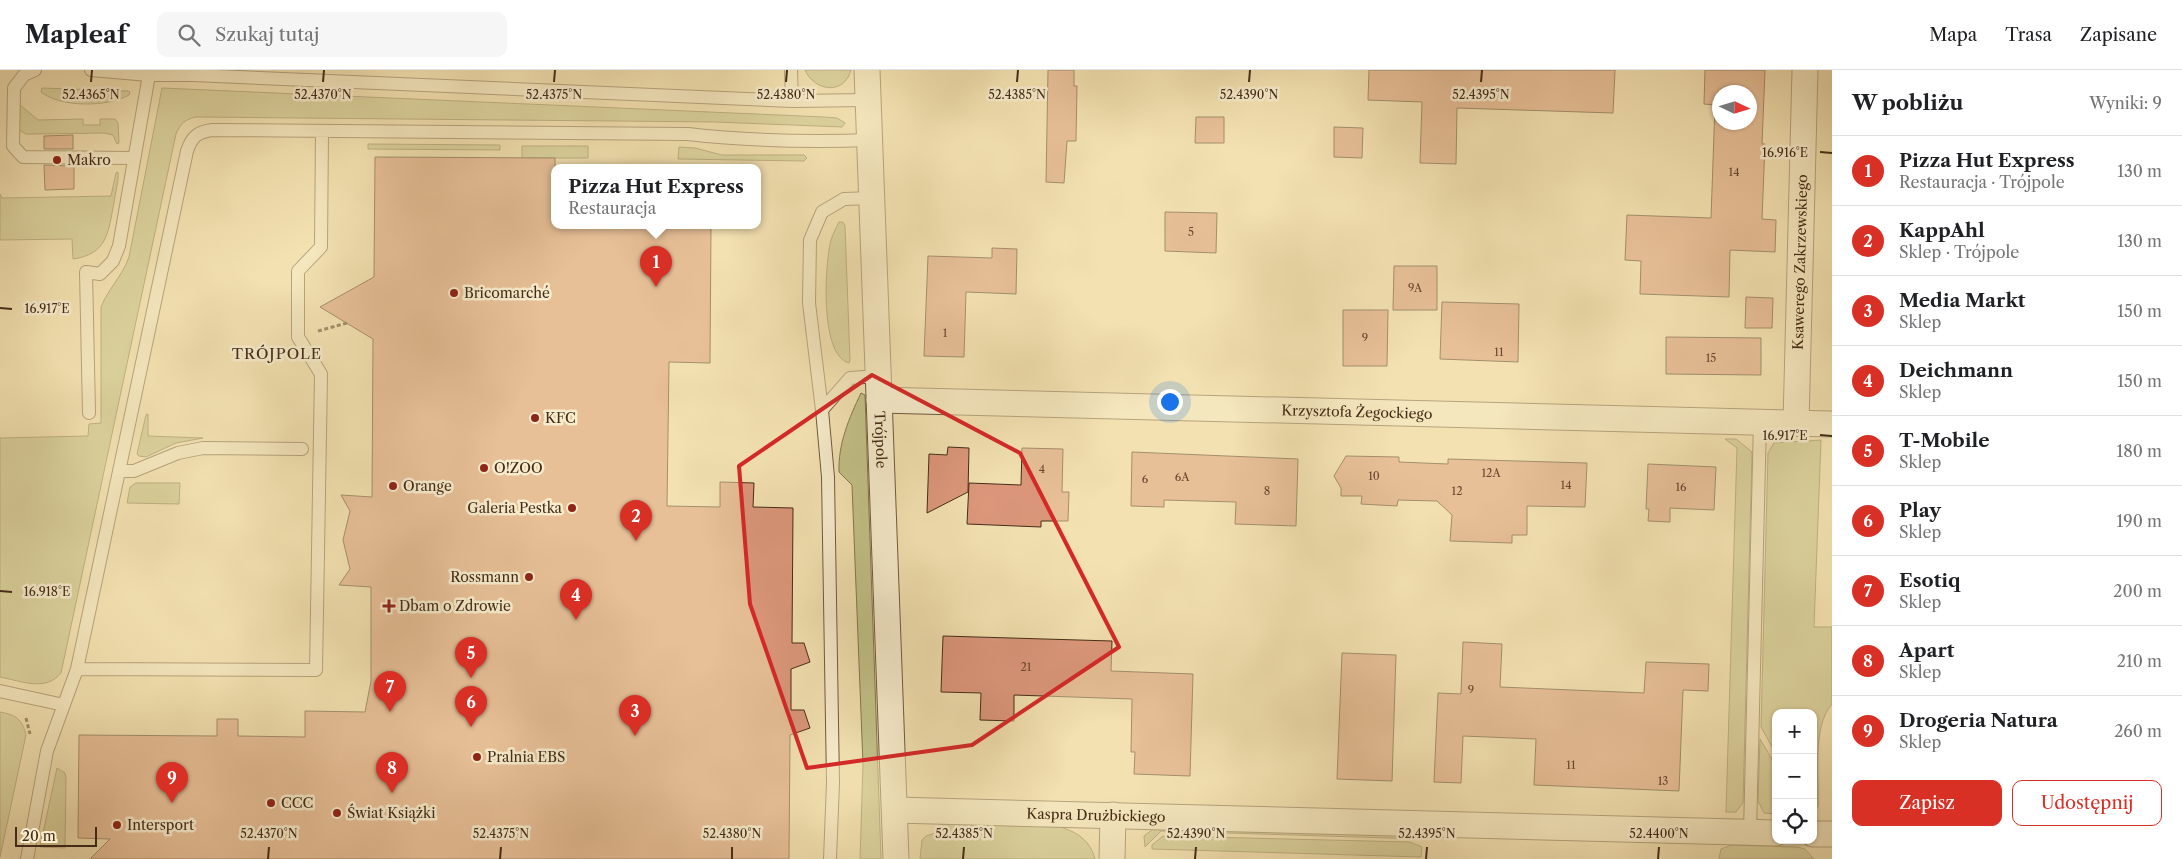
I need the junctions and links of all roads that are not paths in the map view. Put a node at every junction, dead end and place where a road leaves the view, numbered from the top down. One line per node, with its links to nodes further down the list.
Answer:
1 (35, 70): 11 (lane)
2 (91, 70): 6 (lane)
3 (792, 70): 8 (lane)
4 (867, 70): 7 (street, Trójpole)
5 (1805, 70): 17 (street, Ksawerego Zakrzewskiego)
6 (149, 75): 8 (lane); 11 (lane)
7 (868, 100): 8 (lane); 10 (street, Trójpole)
8 (792, 101)
9 (322, 131): 10 (lane); 20 (lane); 21 (lane)
10 (871, 140): 12 (street, Trójpole)
11 (134, 158): 15 (lane)
12 (872, 198): 13 (street, Trójpole); 14 (lane)
13 (879, 388): 14 (lane); 16 (street, Krzysztofa Żegockiego); 24 (street, Trójpole)
14 (822, 410): 31 (lane)
15 (89, 413)
16 (1760, 422): 17 (street, Krzysztofa Żegockiego); 26 (lane)
17 (1796, 423): 18 (street, Krzysztofa Żegockiego)
18 (1832, 424)
19 (302, 449): 20 (lane)
20 (120, 471): 21 (lane)
21 (77, 669): 23 (lane)
22 (0, 691): 23 (lane)
23 (64, 705): 30 (lane)
24 (895, 810): 25 (street, Kaspra Drużbickiego); 32 (street, Trójpole)
25 (1113, 815): 26 (street, Kaspra Drużbickiego); 33 (street)
26 (1750, 832): 27 (street, Kaspra Drużbickiego)
27 (1772, 833)
28 (1817, 834): 29 (street)
29 (1832, 834)
30 (27, 859)
31 (830, 859)
32 (896, 859)
33 (1112, 859)

